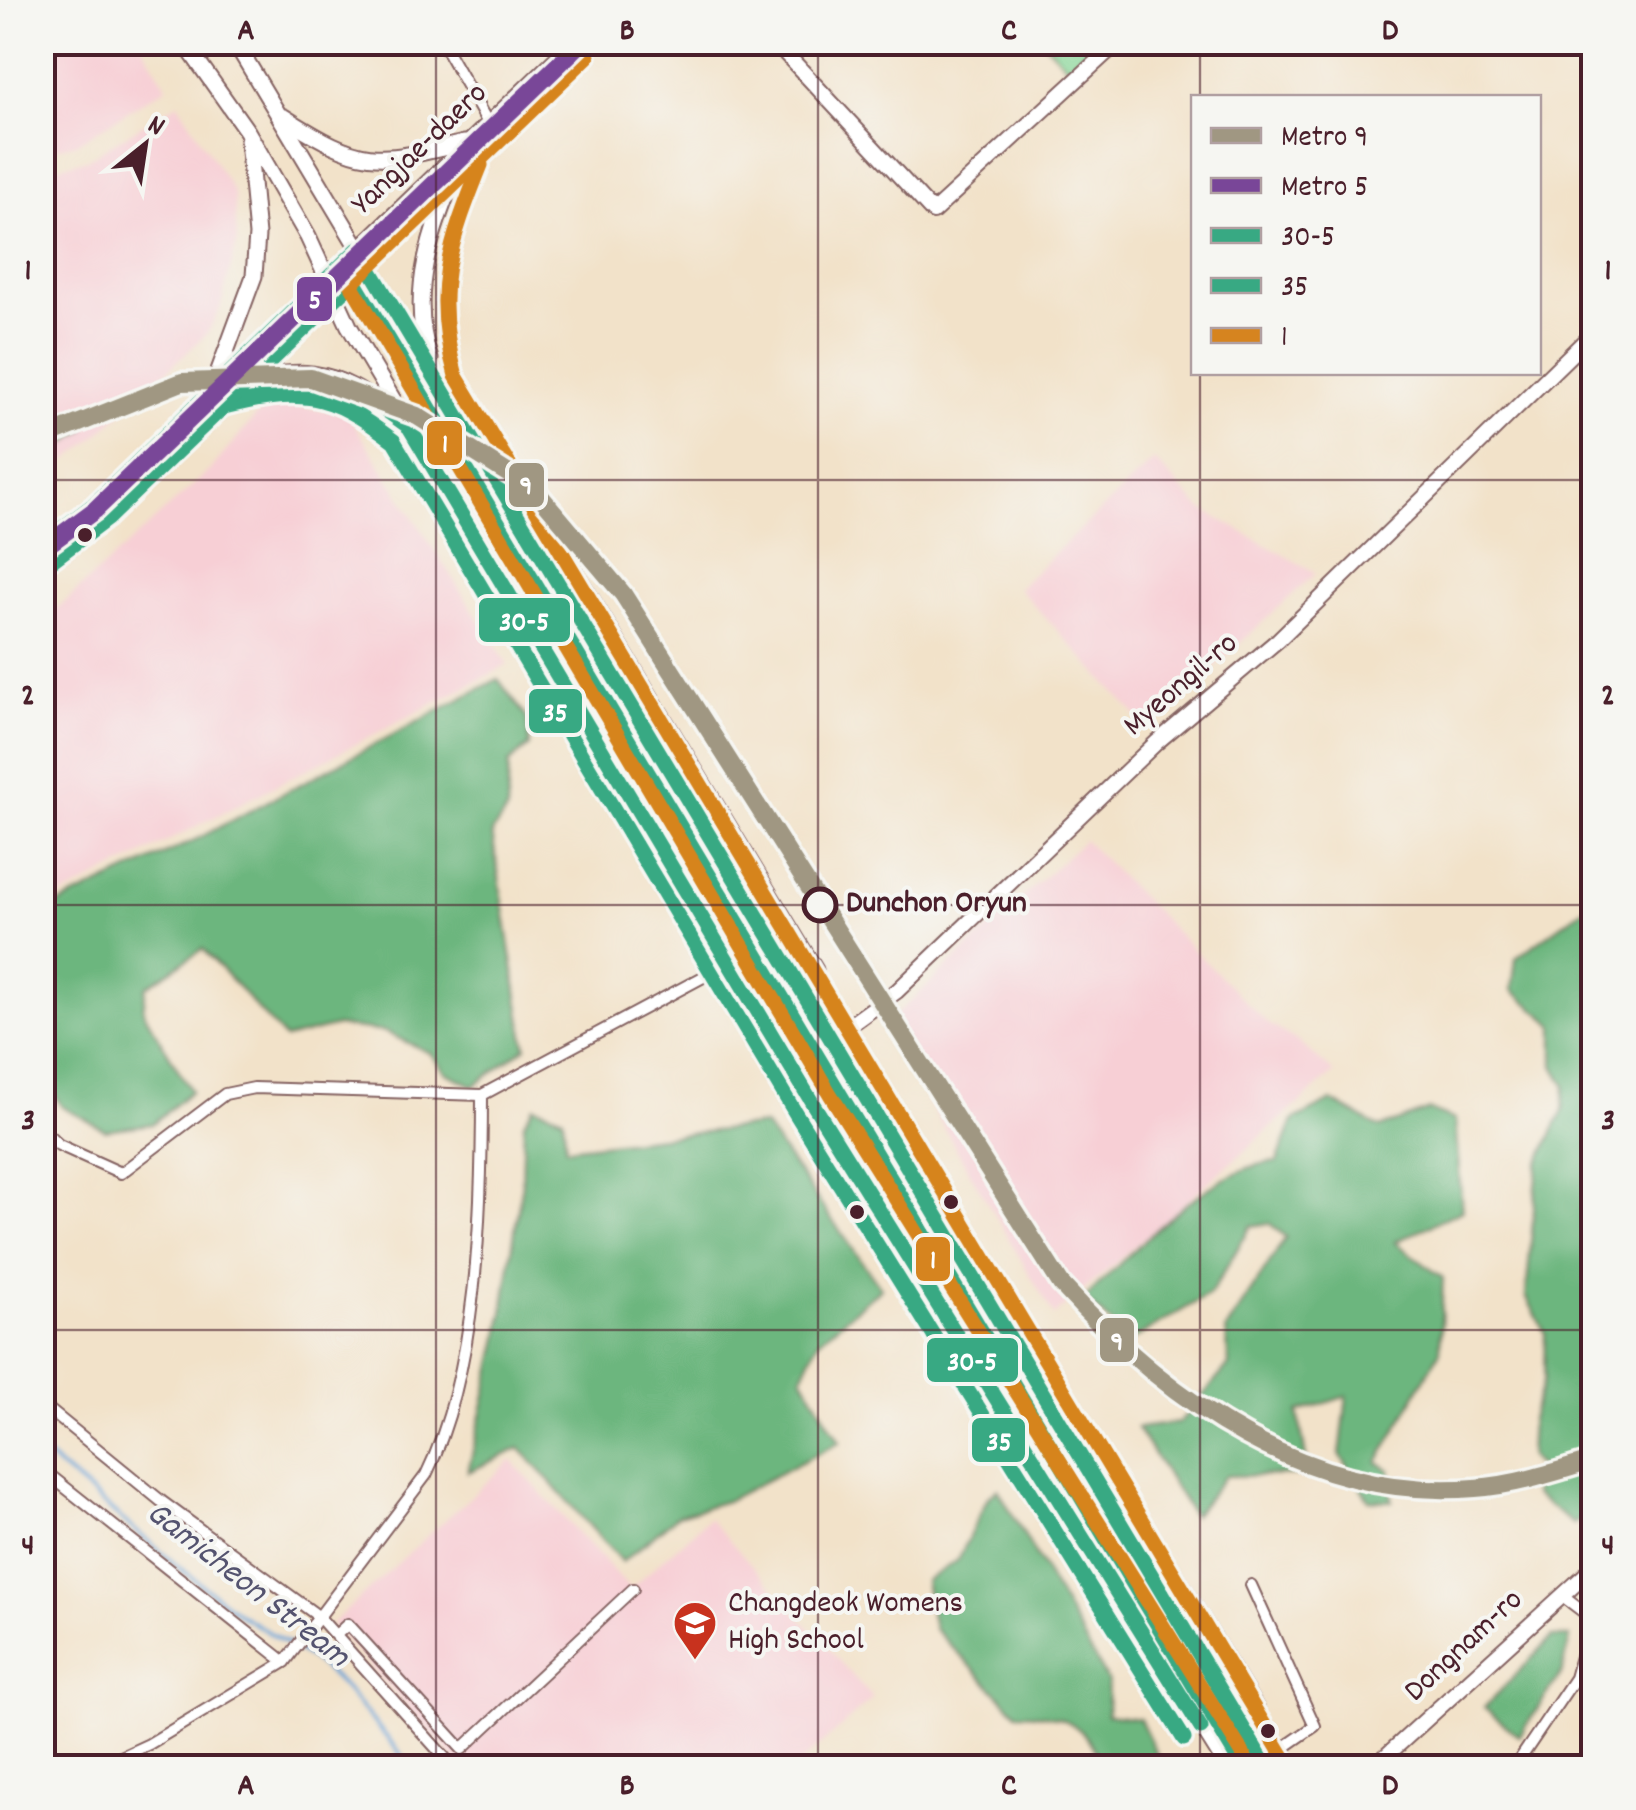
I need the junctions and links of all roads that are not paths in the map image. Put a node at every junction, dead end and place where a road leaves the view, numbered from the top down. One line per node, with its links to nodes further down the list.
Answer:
1 (184, 42): 9 (main road)
2 (235, 42): 7 (main road)
3 (442, 42): 8 (street)
4 (574, 42): 8 (main road, Yangjae-daero)
5 (774, 42): 6 (main road)
6 (1118, 42)
7 (280, 115): 10 (main road); 11 (main road)
8 (488, 123): 10 (main road, Yangjae-daero)
9 (247, 130): 12 (main road); 15 (main road)
10 (468, 142): 11 (main road, Yangjae-daero); 14 (main road)
11 (358, 248): 12 (main road, Yangjae-daero); 14 (main road)
12 (327, 280): 15 (main road, Yangjae-daero); 16 (main road)
13 (1594, 332): 20 (main road, Myeongil-ro)
14 (438, 384): 18 (main road); 20 (main road)
15 (211, 390): 16 (main road); 17 (main road, Yangjae-daero)
16 (409, 427): 19 (main road)
17 (42, 543)
18 (761, 918): 19 (street); 20 (main road)
19 (730, 960): 21 (main road); 22 (street)
20 (832, 1040): 21 (main road, Myeongil-ro); 24 (main road)
21 (792, 1067): 26 (main road)
22 (482, 1095): 23 (street); 33 (street)
23 (42, 1129)
24 (952, 1235): 25 (main road); 38 (main road)
25 (994, 1306): 26 (main road); 38 (main road)
26 (944, 1315): 37 (main road)
27 (42, 1404): 33 (street)
28 (42, 1469): 36 (street)
29 (1594, 1567): 32 (main road, Dongnam-ro)
30 (1252, 1585): 38 (street)
31 (633, 1589): 35 (street)
32 (1561, 1595): 34 (street); 39 (main road, Dongnam-ro)
33 (318, 1616): 35 (street); 36 (street)
34 (1592, 1620): 46 (street)
35 (336, 1635): 41 (street)
36 (284, 1662): 40 (street)
37 (1215, 1750): 42 (main road); 43 (main road)
38 (1271, 1760): 44 (main road)
39 (1382, 1762): 45 (main road)
40 (98, 1768)
41 (454, 1768)
42 (1218, 1768)
43 (1228, 1768)
44 (1292, 1768)
45 (1362, 1768)
46 (1514, 1768)

